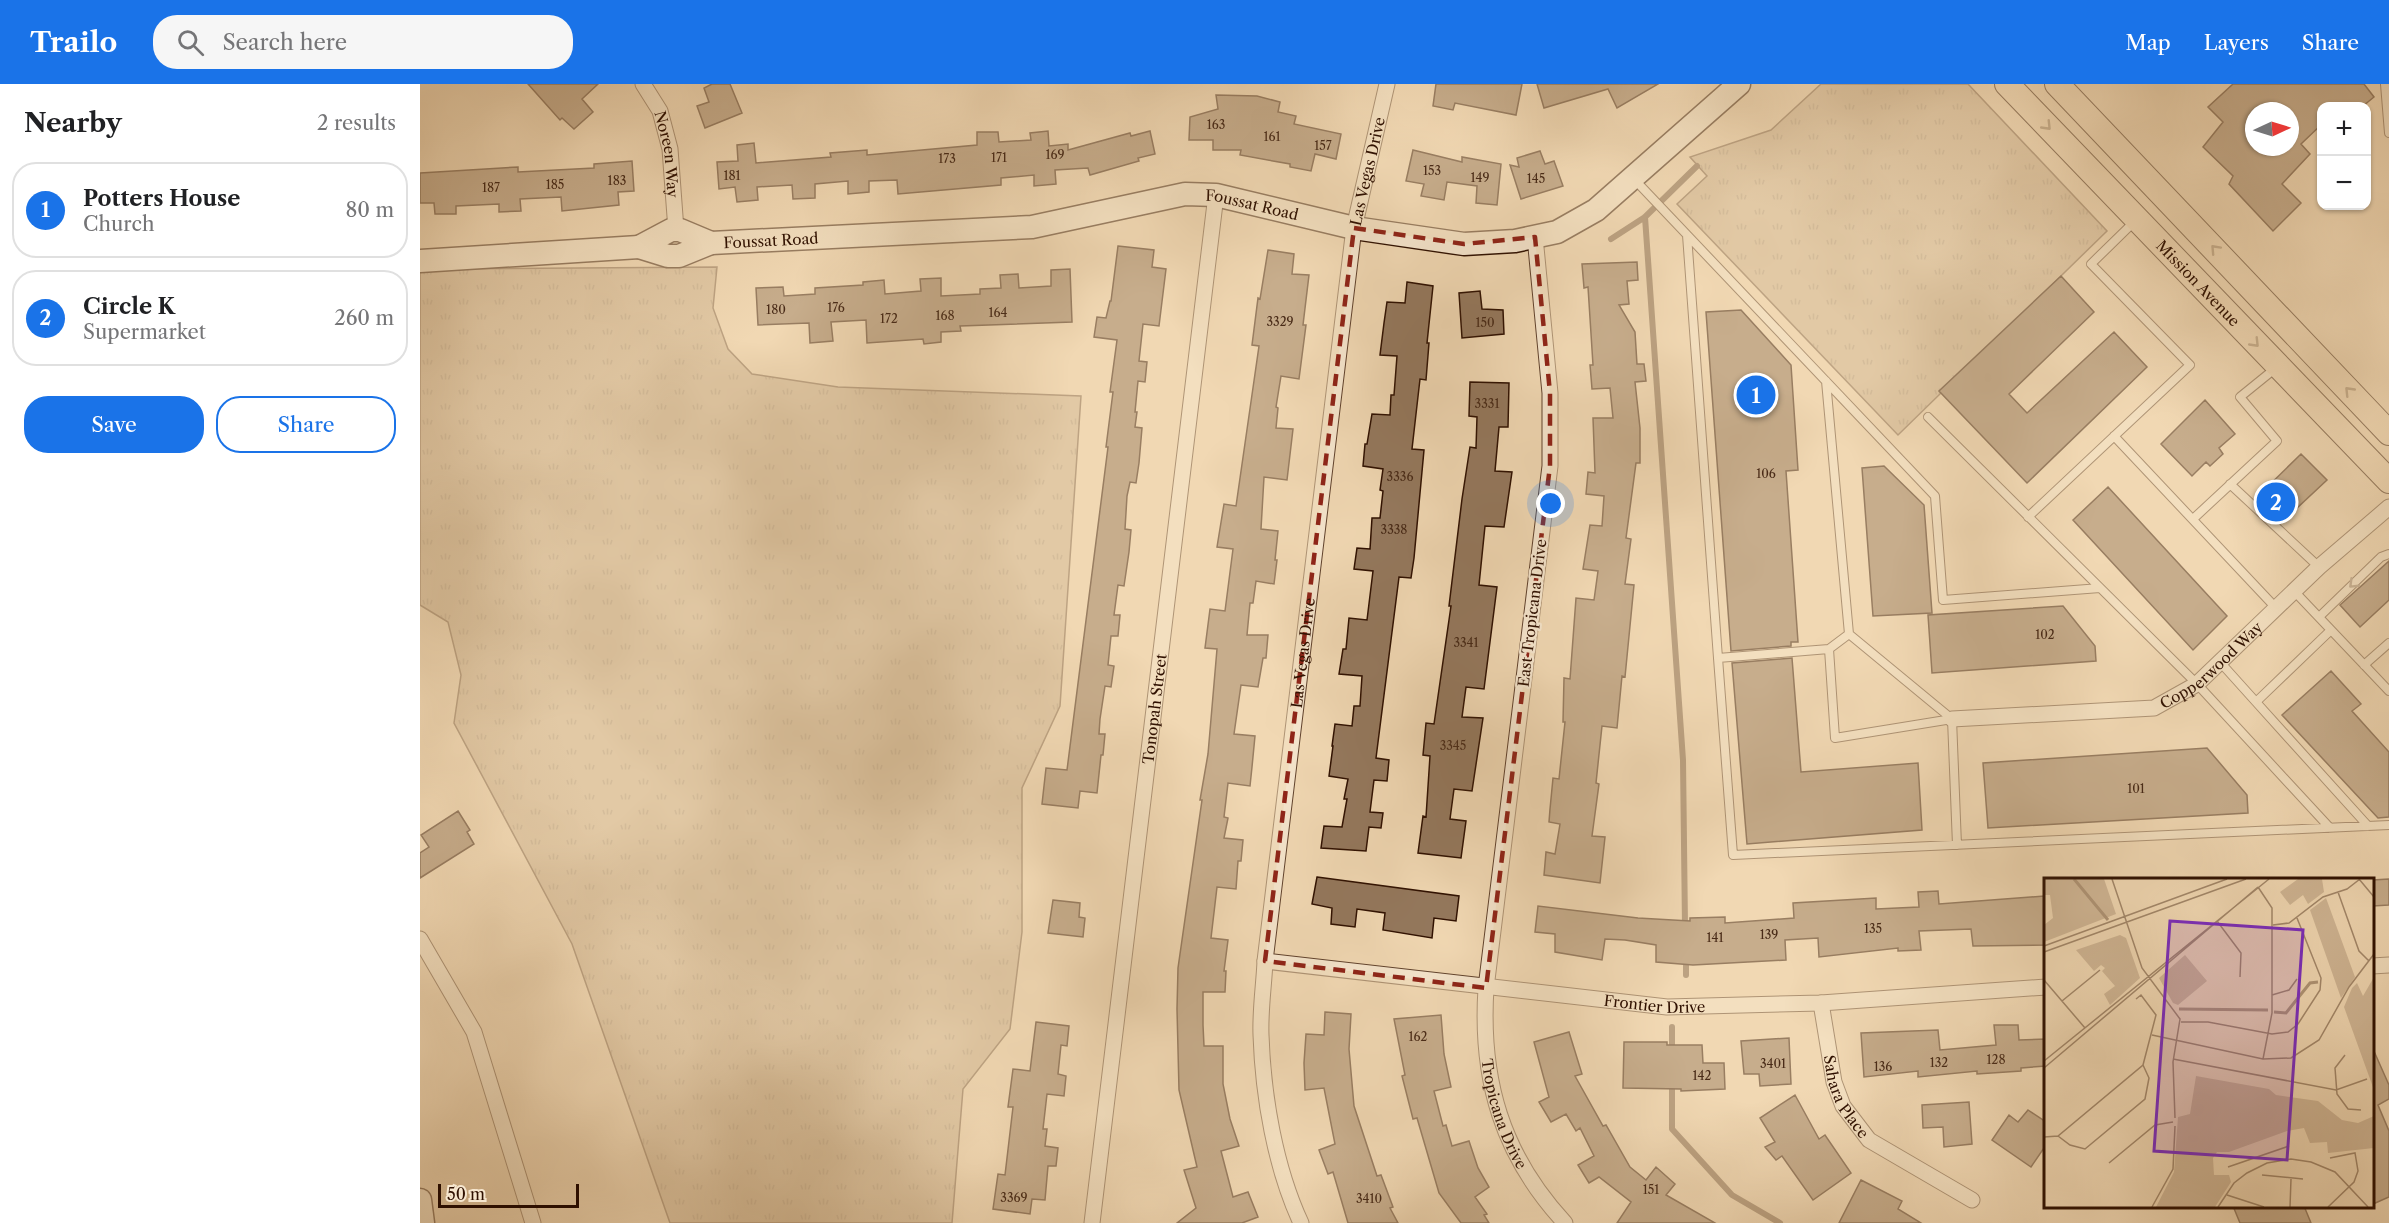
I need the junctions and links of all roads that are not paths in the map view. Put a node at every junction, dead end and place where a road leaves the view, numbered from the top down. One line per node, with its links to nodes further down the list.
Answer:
1 (643, 84): 12 (street, Noreen Way)
2 (1386, 84): 11 (street, Las Vegas Drive)
3 (1740, 84): 8 (main road, Foussat Road)
4 (2007, 84): 10 (main road, Mission Avenue, one-way to 10)
5 (2058, 84): 21 (main road, one-way to 5)
6 (2385, 84): 7 (lane)
7 (2389, 133)
8 (1633, 178): 13 (lane); 14 (main road, Foussat Road)
9 (1216, 195): 11 (main road, Foussat Road); 15 (main road, Foussat Road); 60 (street, Tonopah Street)
10 (2136, 219): 18 (main road, Mission Avenue, one-way to 18); 22 (lane)
11 (1354, 228): 14 (main road, Foussat Road); 50 (street, Las Vegas Drive)
12 (676, 230): 15 (main road, Foussat Road); 16 (main road, Foussat Road)
13 (1687, 235): 19 (lane); 38 (lane)
14 (1536, 237): 54 (street, East Tropicana Drive)
15 (711, 243): 16 (main road, Foussat Road)
16 (639, 247): 17 (main road, Foussat Road)
17 (420, 261)
18 (2278, 366): 23 (main road, Mission Avenue); 24 (lane)
19 (1826, 381): 30 (lane); 35 (lane)
20 (1928, 417): 26 (lane)
21 (2389, 433)
22 (2114, 436): 26 (lane); 27 (lane)
23 (2389, 481)
24 (2230, 484): 27 (lane); 29 (lane)
25 (2389, 507): 29 (street, Copperwood Way)
26 (2028, 517): 30 (lane)
27 (2193, 519): 32 (lane)
28 (2389, 554): 33 (lane, one-way to 33)
29 (2319, 567): 31 (street, Copperwood Way)
30 (2100, 588): 41 (lane)
31 (2294, 591): 32 (street, Copperwood Way); 33 (lane)
32 (2276, 608): 39 (street, Copperwood Way)
33 (2319, 617): 34 (lane)
34 (2331, 630): 40 (lane); 43 (lane)
35 (1849, 634): 37 (lane); 44 (lane)
36 (2389, 643): 40 (lane)
37 (1829, 649): 38 (lane); 44 (lane)
38 (1718, 658): 48 (lane)
39 (2220, 662): 41 (street, Copperwood Way); 43 (lane)
40 (2364, 665): 42 (lane)
41 (2197, 684): 44 (street, Copperwood Way); 47 (lane)
42 (2389, 691)
43 (2256, 702): 46 (lane)
44 (1952, 719): 48 (lane)
45 (2389, 825): 46 (lane)
46 (2368, 826): 47 (lane)
47 (2330, 828): 48 (lane)
48 (1957, 845)
49 (420, 939): 59 (street)
50 (1265, 961): 54 (street, Frontier Drive); 61 (street, Las Vegas Drive)
51 (2389, 965): 52 (street)
52 (2374, 966)
53 (2044, 987): 55 (street, Frontier Drive)
54 (1486, 988): 55 (street, Frontier Drive); 62 (street, Tropicana Drive)
55 (1821, 1003): 57 (street, Sahara Place)
56 (420, 1200): 58 (main road)
57 (1972, 1200)
58 (423, 1223)
59 (533, 1223)
60 (1092, 1223)
61 (1300, 1223)
62 (1565, 1223)

